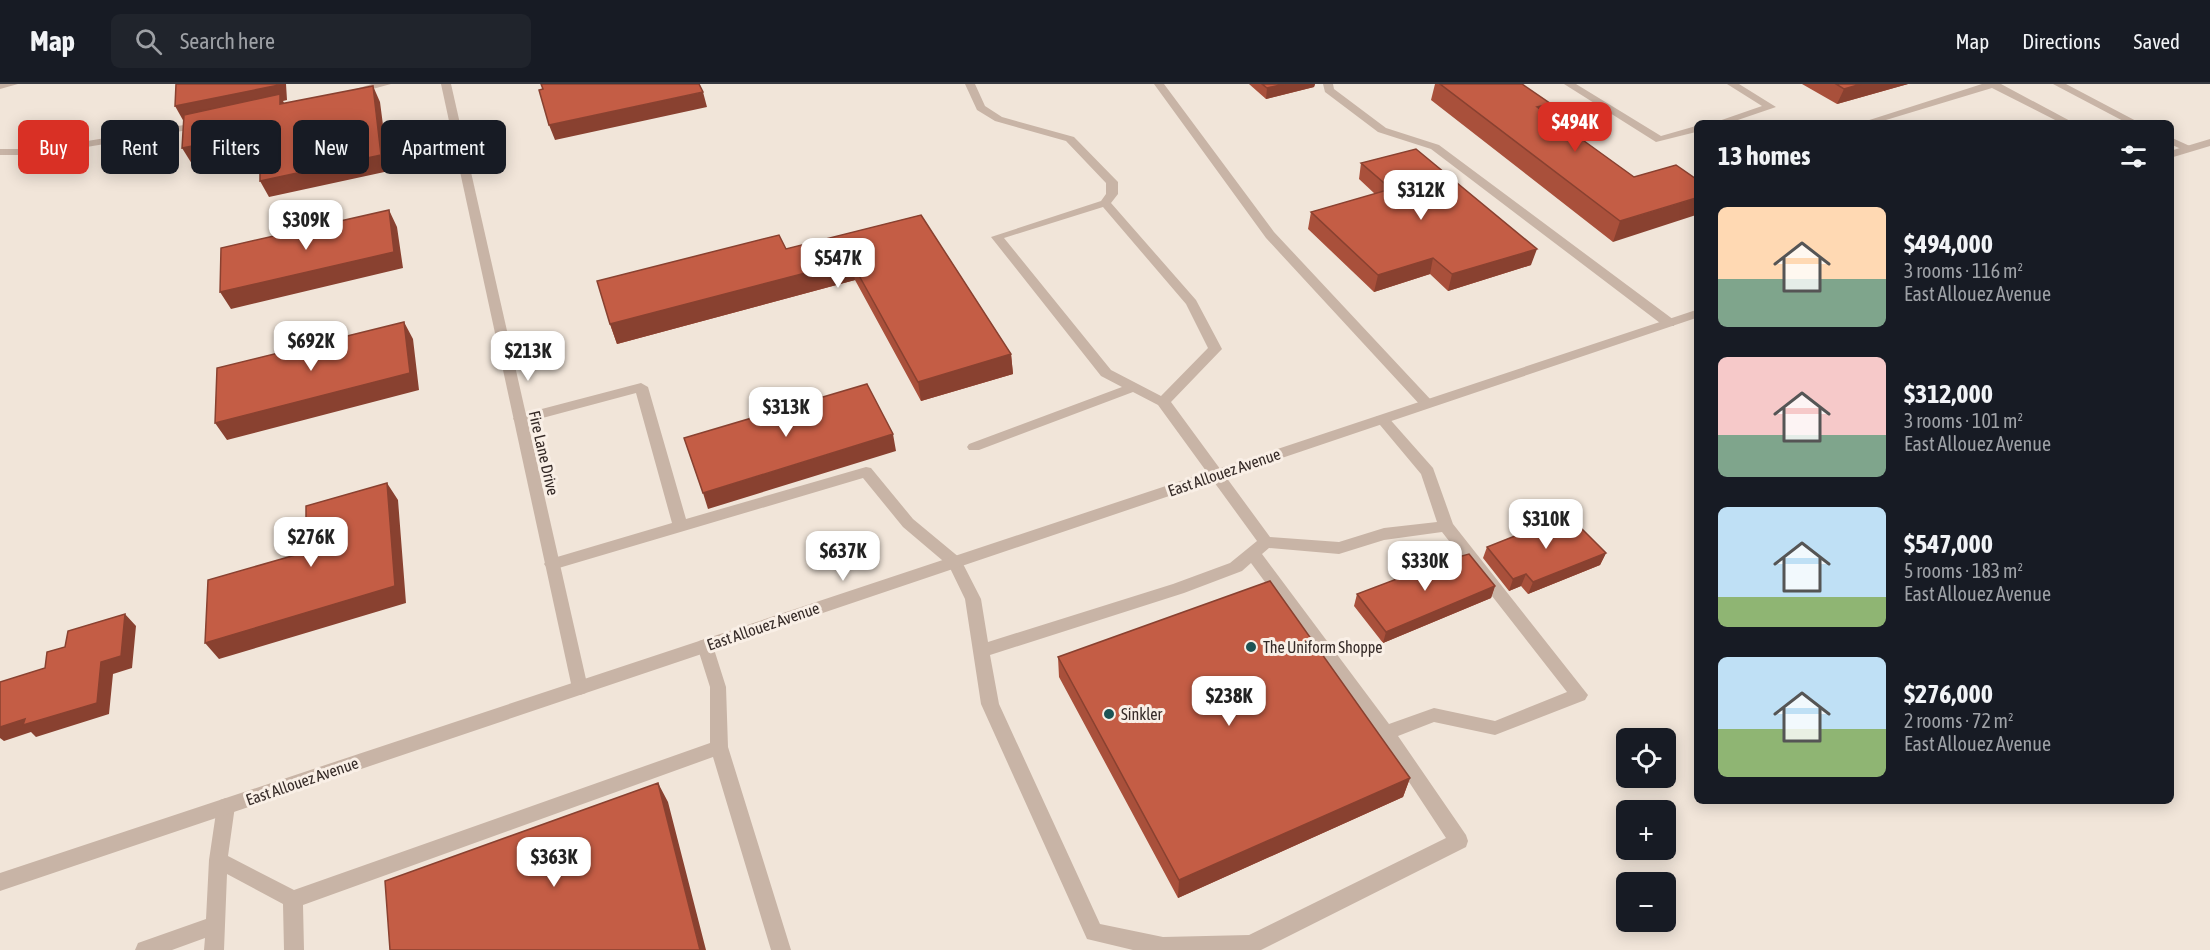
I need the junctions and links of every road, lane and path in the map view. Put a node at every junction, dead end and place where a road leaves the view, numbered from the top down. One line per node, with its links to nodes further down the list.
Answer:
1 (13, 84): 11 (street)
2 (386, 84): 12 (street)
3 (446, 84): 30 (street, Fire Lane Drive)
4 (970, 84): 24 (street)
5 (1159, 84): 29 (street)
6 (1328, 84): 26 (street)
7 (1569, 84): 18 (street)
8 (1732, 84): 13 (street)
9 (1993, 84): 14 (street); 15 (street)
10 (2058, 84): 16 (street)
11 (0, 86)
12 (348, 93)
13 (1728, 120)
14 (1876, 120)
15 (2063, 120)
16 (2129, 120)
17 (191, 127): 22 (street)
18 (1694, 130)
19 (2174, 142): 21 (street)
20 (2210, 142): 21 (street)
21 (2188, 149): 23 (street)
22 (0, 152)
23 (2174, 154)
24 (1106, 203): 27 (street); 28 (street)
25 (1694, 315): 26 (street, East Allouez Avenue)
26 (1669, 323): 29 (street, East Allouez Avenue)
27 (1134, 387): 28 (street); 32 (street)
28 (1162, 402): 33 (street)
29 (1427, 404): 31 (street, East Allouez Avenue)
30 (520, 418): 35 (street); 39 (street, Fire Lane Drive)
31 (1382, 419): 33 (street, East Allouez Avenue); 34 (street)
32 (974, 447)
33 (1218, 474): 36 (street); 38 (street, East Allouez Avenue)
34 (1446, 526): 36 (street); 43 (street)
35 (681, 527): 38 (street); 39 (street)
36 (1266, 542): 37 (street)
37 (1252, 554): 41 (street); 43 (street)
38 (955, 562): 40 (street, East Allouez Avenue); 41 (street)
39 (552, 564): 42 (street, Fire Lane Drive)
40 (705, 646): 42 (street, East Allouez Avenue); 44 (street)
41 (981, 651): 43 (street)
42 (580, 688): 45 (street, East Allouez Avenue)
43 (1386, 733)
44 (719, 747): 48 (street); 53 (street)
45 (226, 806): 46 (street); 47 (street, East Allouez Avenue)
46 (218, 860): 48 (street); 49 (street)
47 (0, 882)
48 (293, 899): 52 (street)
49 (215, 925): 50 (street); 51 (street)
50 (145, 950)
51 (214, 950)
52 (294, 950)
53 (782, 950)

